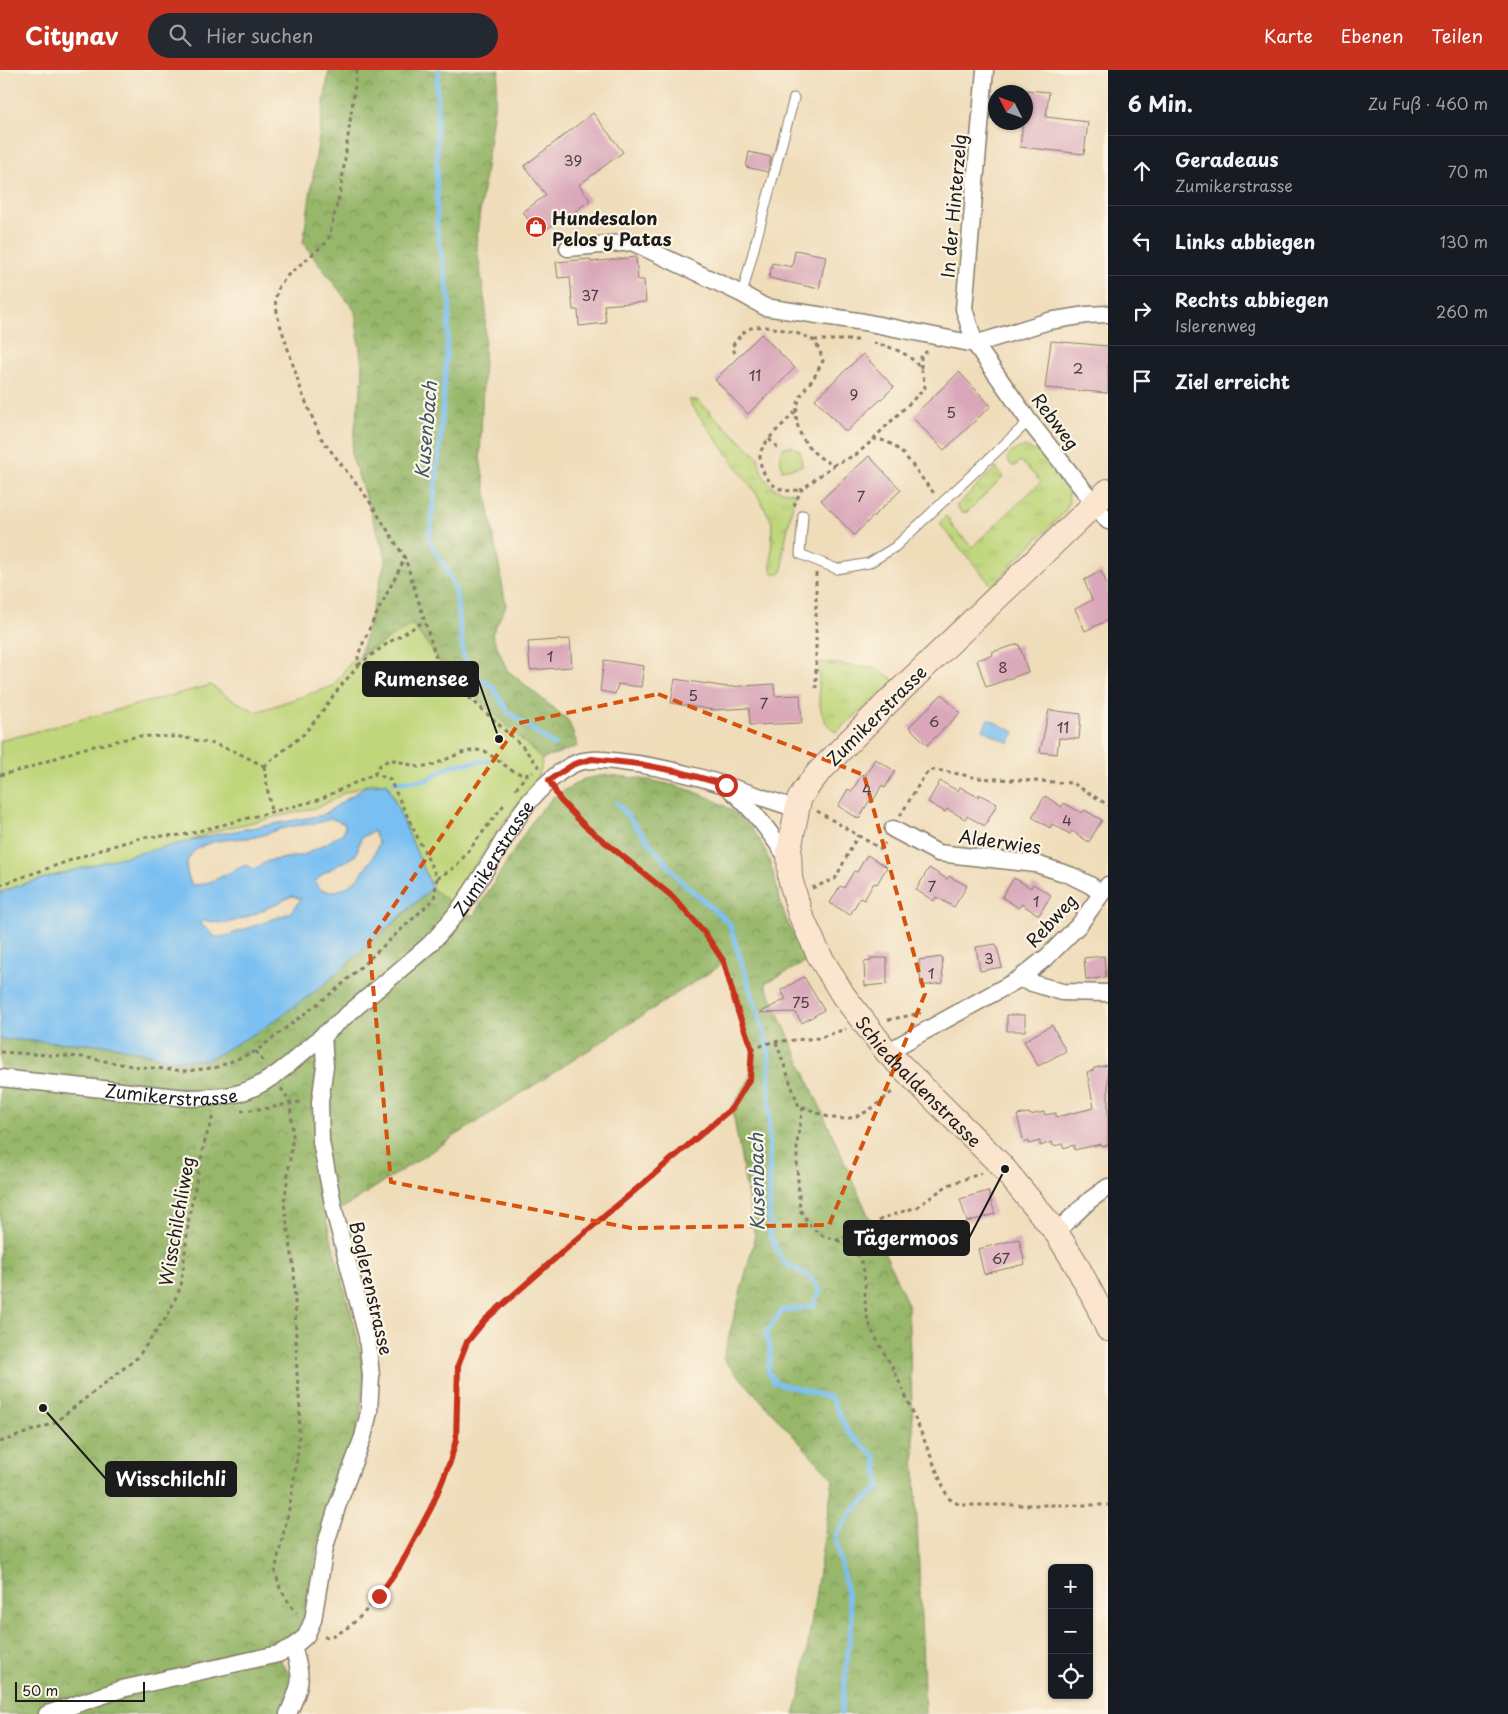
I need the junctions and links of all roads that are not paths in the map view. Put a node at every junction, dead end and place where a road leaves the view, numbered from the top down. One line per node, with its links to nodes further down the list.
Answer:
1 (985, 70): 6 (street, In der Hinterzelg)
2 (794, 98): 4 (lane)
3 (568, 248): 4 (street)
4 (742, 294): 6 (street)
5 (1108, 314): 6 (street)
6 (975, 344): 7 (street, Rebweg)
7 (1029, 421): 8 (street, Rebweg); 9 (lane)
8 (1103, 505): 11 (main road, Zumikerstrasse)
9 (803, 516)
10 (726, 785): 11 (street, Zumikerstrasse); 13 (street); 17 (street, Zumikerstrasse)
11 (798, 805): 13 (main road, Schiedhaldenstrasse)
12 (893, 829): 14 (street, Alderwies)
13 (790, 862): 18 (main road, Schiedhaldenstrasse)
14 (1105, 889): 15 (street, Rebweg)
15 (1019, 979): 16 (street); 18 (street, Rebweg)
16 (1108, 993)
17 (323, 1034): 19 (street, Zumikerstrasse); 23 (street, Boglerenstrasse)
18 (887, 1052): 21 (main road, Schiedhaldenstrasse)
19 (0, 1078)
20 (1108, 1187): 21 (street)
21 (1056, 1232): 22 (main road, Schiedhaldenstrasse)
22 (1108, 1329)
23 (293, 1647): 24 (street); 25 (street)
24 (47, 1714)
25 (288, 1714)

